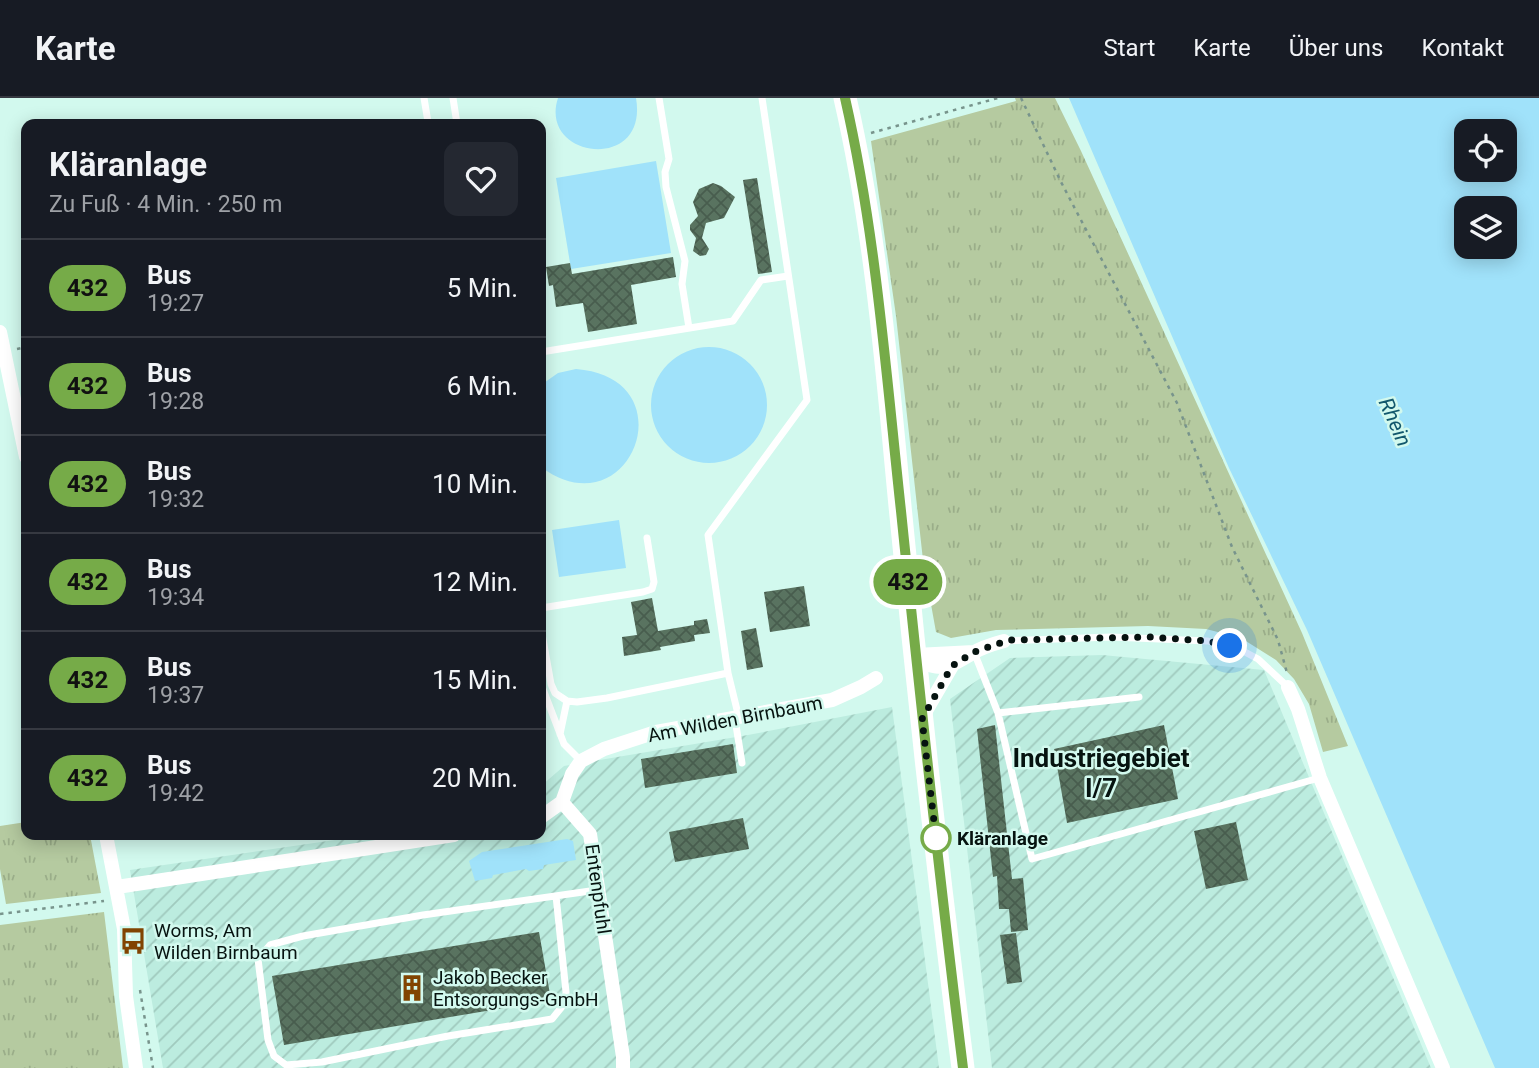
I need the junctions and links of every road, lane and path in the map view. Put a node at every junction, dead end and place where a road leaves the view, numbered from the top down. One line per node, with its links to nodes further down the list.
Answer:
1 (424, 98): 8 (lane)
2 (453, 98): 9 (lane)
3 (659, 98): 12 (lane)
4 (762, 98): 11 (lane)
5 (845, 98): 10 (main road)
6 (998, 98): 10 (path)
7 (1021, 98): 25 (path)
8 (428, 119)
9 (456, 119)
10 (854, 138): 21 (main road)
11 (788, 276): 12 (lane); 23 (lane)
12 (689, 328): 14 (lane)
13 (0, 332): 15 (street)
14 (546, 351)
15 (21, 433)
16 (647, 538): 17 (lane)
17 (546, 607)
18 (1004, 641): 19 (street); 25 (lane)
19 (974, 652): 21 (street); 22 (street); 29 (lane)
20 (546, 656): 28 (lane)
21 (916, 658): 22 (street); 31 (main road)
22 (952, 666): 31 (street)
23 (728, 673): 28 (lane); 30 (lane)
24 (876, 678): 30 (street, Am Wilden Birnbaum)
25 (1288, 687): 35 (street)
26 (546, 697): 32 (lane)
27 (1139, 697): 29 (lane)
28 (567, 701): 32 (lane)
29 (998, 713): 35 (lane)
30 (737, 719): 33 (street, Am Wilden Birnbaum); 34 (lane)
31 (922, 719): 46 (main road)
32 (560, 734): 33 (lane)
33 (581, 761): 36 (street)
34 (742, 763)
35 (1320, 778): 47 (street)
36 (562, 802): 37 (street); 40 (street, Entenpfuhl)
37 (546, 813)
38 (107, 840): 41 (street)
39 (425, 840): 41 (street)
40 (597, 890): 42 (lane); 45 (street, Entenpfuhl)
41 (118, 893): 43 (path); 44 (street)
42 (556, 896): 42 (lane)
43 (0, 914)
44 (136, 1068)
45 (623, 1068)
46 (963, 1068)
47 (1443, 1068)

